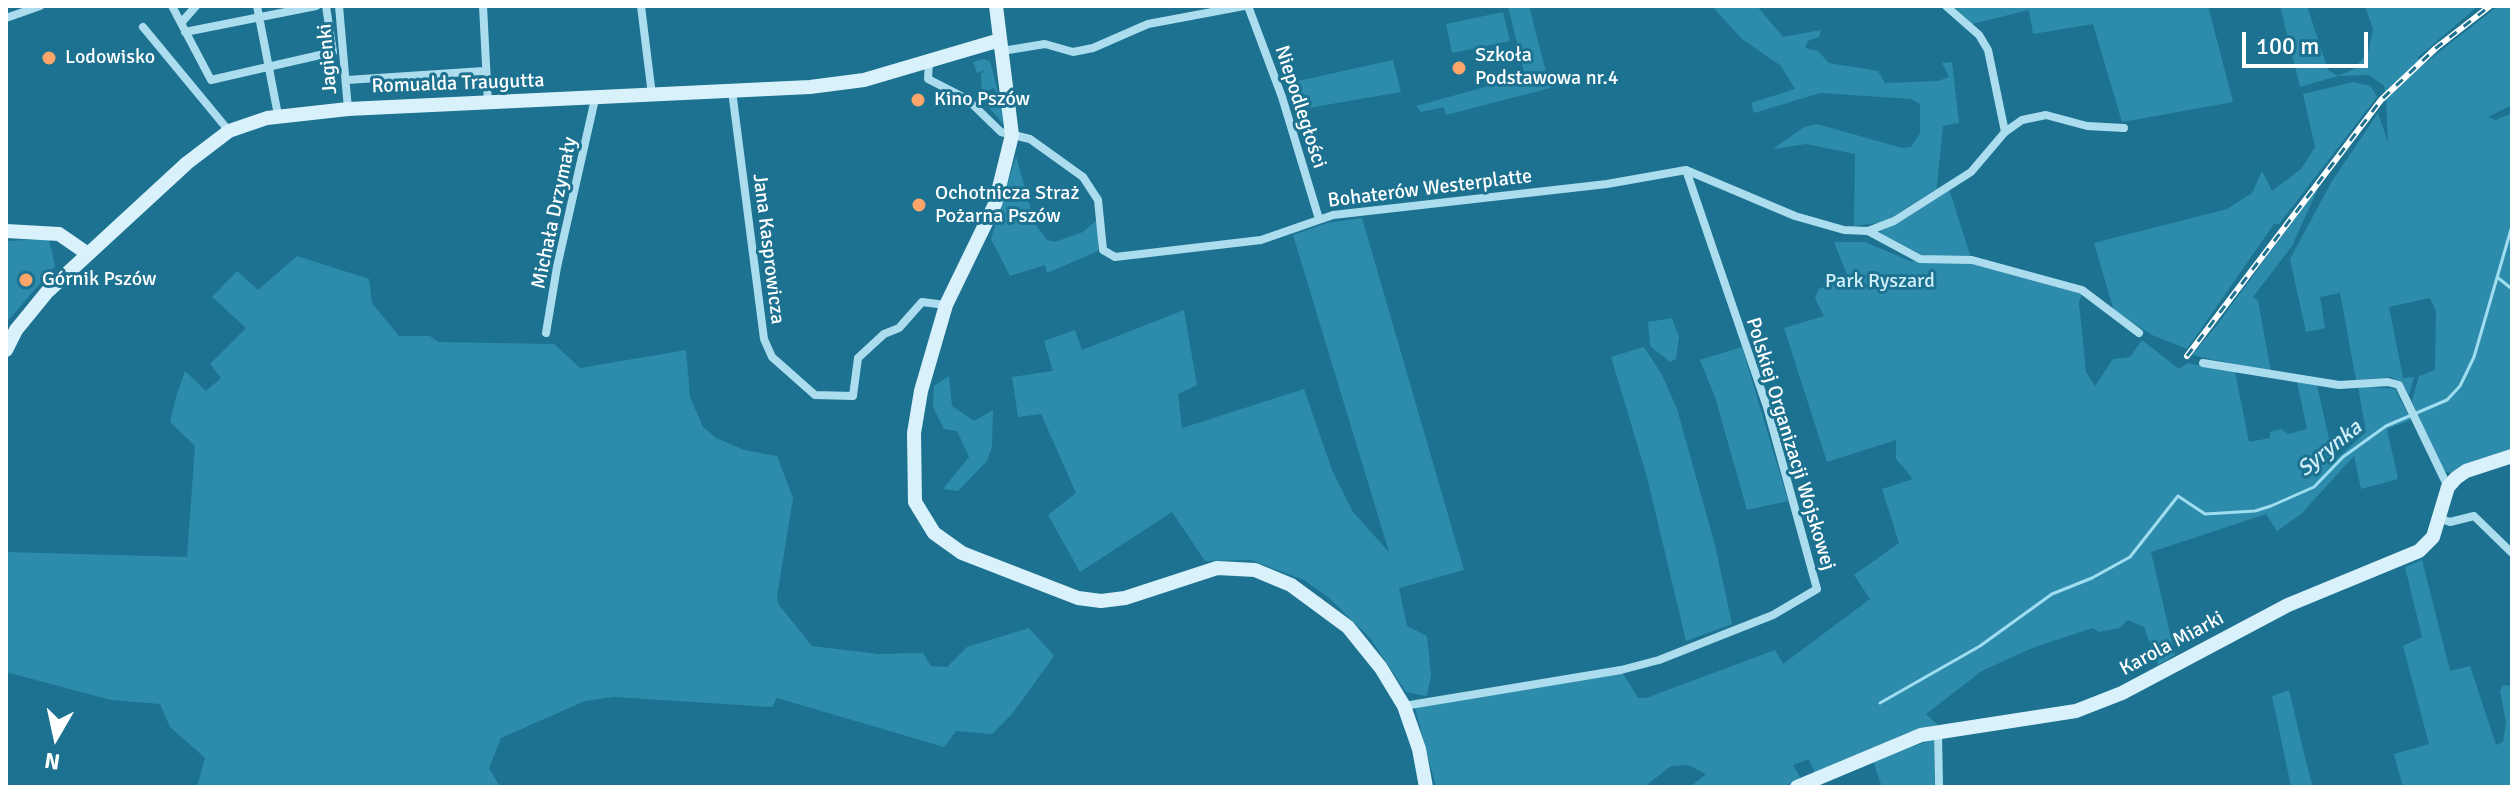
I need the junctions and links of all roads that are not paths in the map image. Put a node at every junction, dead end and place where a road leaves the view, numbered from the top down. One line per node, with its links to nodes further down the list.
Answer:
1 (40, 6): 14 (street)
2 (172, 6): 16 (street)
3 (196, 6): 16 (street)
4 (257, 6): 13 (street)
5 (316, 6): 13 (street)
6 (326, 6): 19 (street)
7 (339, 6): 21 (street, Jagienki)
8 (483, 6): 20 (street)
9 (641, 6): 23 (street)
10 (996, 6): 17 (street)
11 (1246, 6): 17 (street); 33 (street, Niepodległości)
12 (1946, 6): 30 (street)
13 (259, 17): 16 (street); 19 (street)
14 (6, 18)
15 (143, 27): 29 (street)
16 (183, 28): 19 (street)
17 (1001, 46): 18 (street, Romualda Traugutta); 31 (street)
18 (929, 61): 22 (street, Romualda Traugutta); 31 (street, Bohaterów Westerplatte)
19 (269, 66): 27 (street)
20 (484, 71): 21 (street, Romualda Traugutta); 25 (street)
21 (347, 80): 26 (street, Jagienki)
22 (732, 91): 23 (street, Romualda Traugutta); 37 (street, Jana Kasprowicza)
23 (652, 96): 24 (street, Romualda Traugutta)
24 (595, 99): 25 (street, Romualda Traugutta); 38 (street, Michała Drzymały)
25 (488, 103): 26 (street, Romualda Traugutta)
26 (348, 109): 27 (street, Romualda Traugutta)
27 (278, 115): 29 (street, Romualda Traugutta)
28 (2124, 128): 30 (street)
29 (229, 131): 36 (street, Romualda Traugutta)
30 (2005, 132): 35 (street)
31 (1012, 135): 33 (street, Bohaterów Westerplatte); 37 (street)
32 (1686, 170): 33 (street, Bohaterów Westerplatte); 35 (street); 46 (street, Polskiej Organizacji Wojskowej)
33 (1319, 219)
34 (6, 231): 36 (street)
35 (1868, 231): 39 (street)
36 (88, 254): 40 (street, Romualda Traugutta)
37 (946, 305): 46 (street)
38 (546, 333)
39 (2139, 333)
40 (6, 350)
41 (2203, 363): 43 (street)
42 (2512, 456): 43 (street)
43 (2448, 487): 44 (street, Karola Miarki)
44 (2438, 518): 45 (street); 47 (street, Karola Miarki)
45 (2512, 553)
46 (1404, 706): 48 (street)
47 (1938, 733): 49 (street, Karola Miarki); 50 (street)
48 (1426, 787)
49 (1797, 787)
50 (1939, 787)

